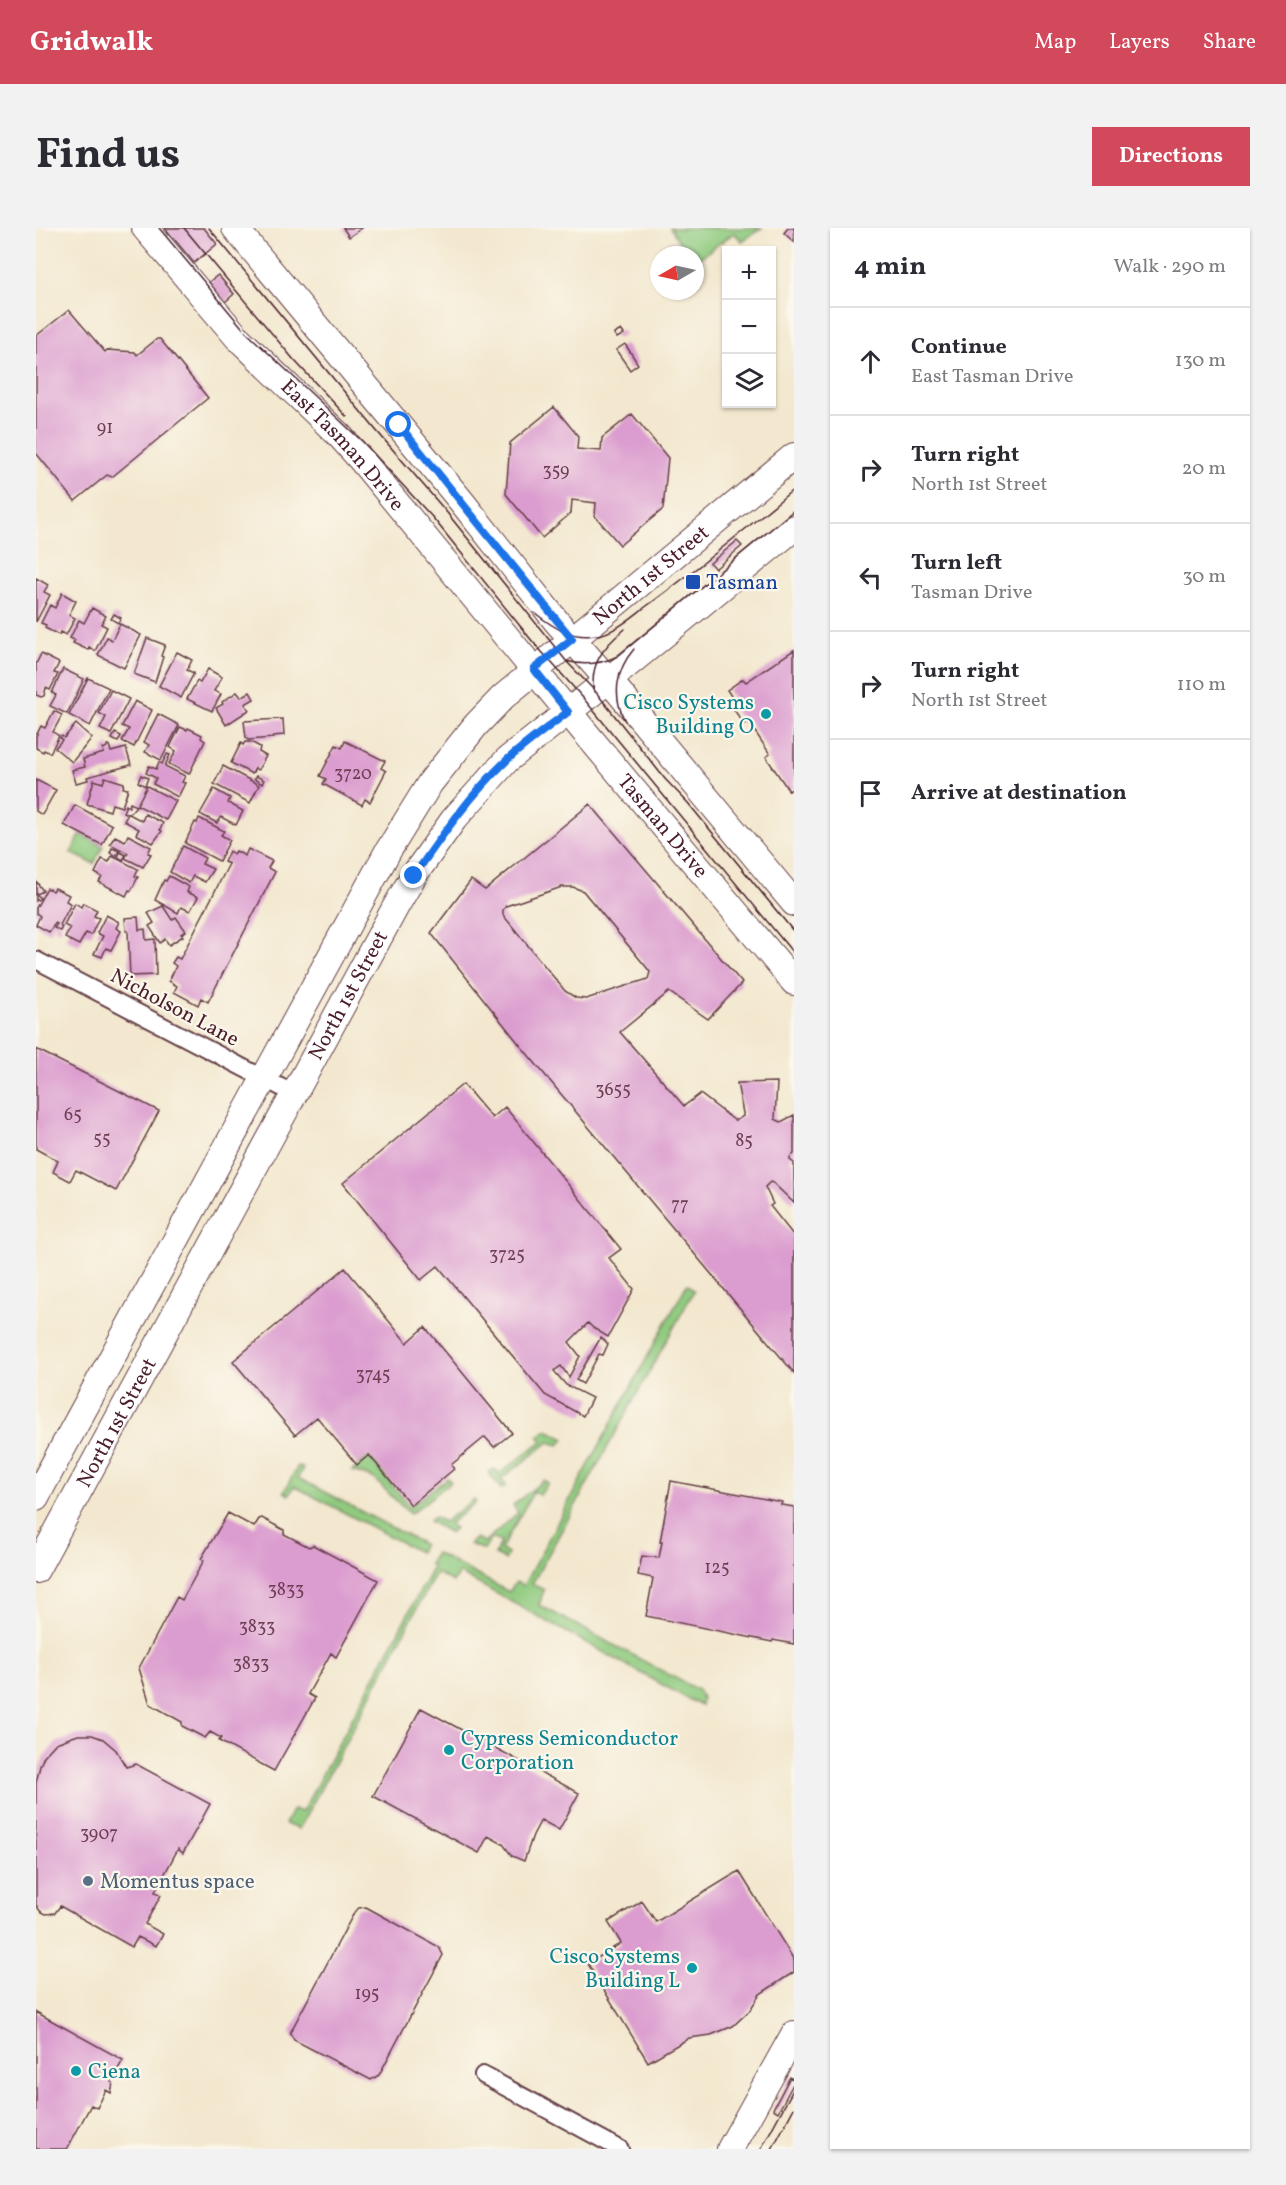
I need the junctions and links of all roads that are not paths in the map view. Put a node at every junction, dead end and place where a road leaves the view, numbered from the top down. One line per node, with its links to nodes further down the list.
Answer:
1 (145, 228): 6 (main road, East Tasman Drive)
2 (235, 228): 5 (main road)
3 (794, 456): 5 (main road, North 1st Street)
4 (794, 528): 7 (main road, North 1st Street)
5 (572, 639): 6 (main road, North 1st Street); 7 (main road)
6 (534, 669): 8 (main road, Tasman Drive); 12 (main road, North 1st Street)
7 (608, 680): 8 (main road, North 1st Street); 9 (main road)
8 (568, 712): 11 (main road, Tasman Drive); 13 (main road, North 1st Street)
9 (794, 903)
10 (36, 960): 12 (street, Nicholson Lane)
11 (794, 982)
12 (264, 1078): 13 (street, Nicholson Lane); 14 (main road, North 1st Street)
13 (294, 1094): 15 (main road, North 1st Street)
14 (36, 1497)
15 (36, 1570)
16 (794, 2034): 19 (main road)
17 (483, 2075): 18 (street)
18 (620, 2149)
19 (730, 2149)

